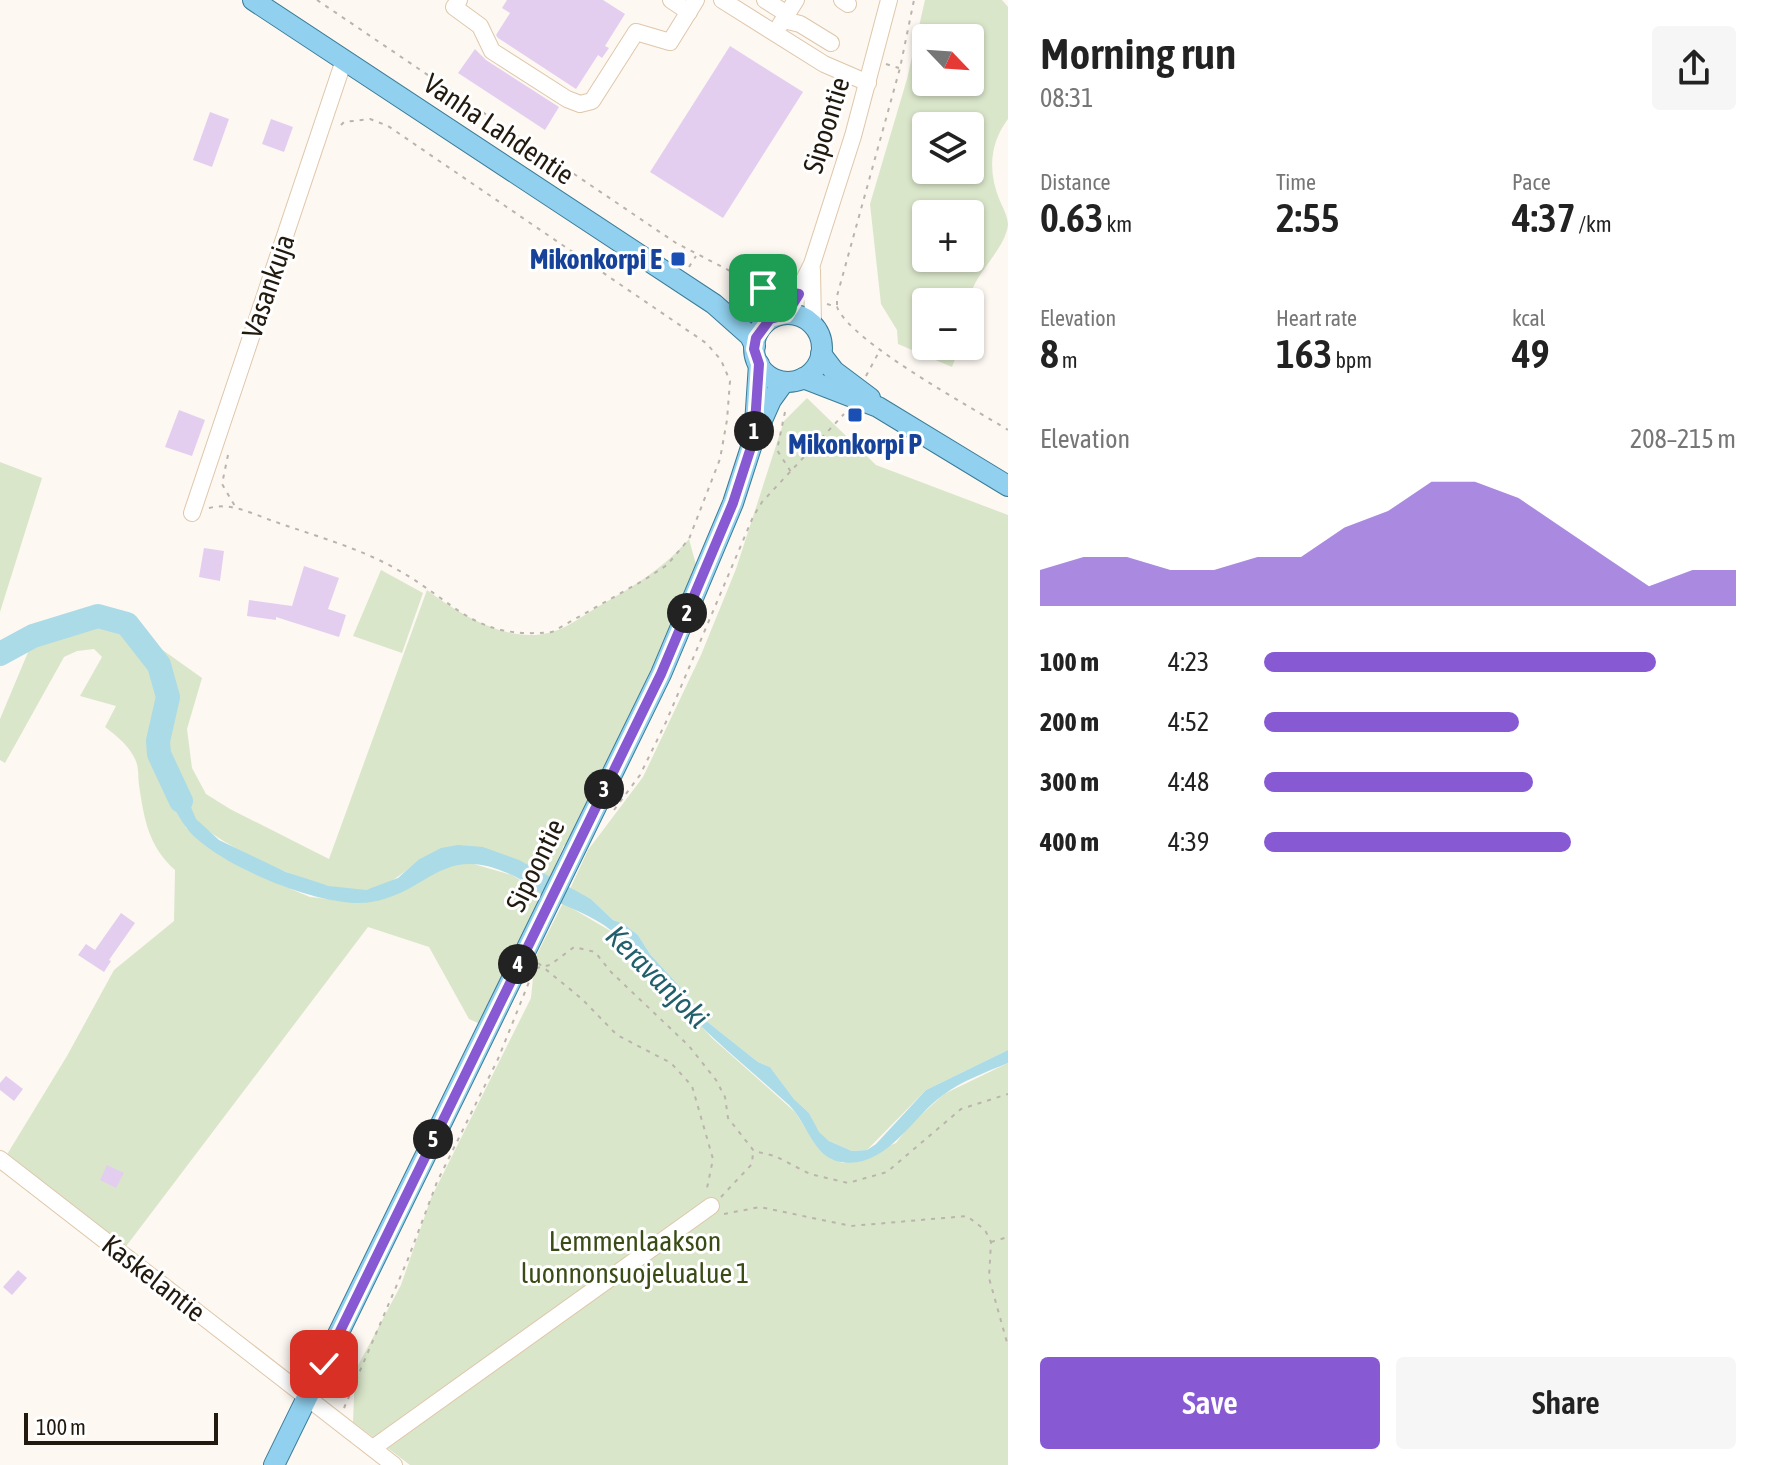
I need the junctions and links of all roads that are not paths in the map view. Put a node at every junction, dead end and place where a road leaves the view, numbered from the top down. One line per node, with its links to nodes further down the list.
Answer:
1 (253, 0): 10 (main road, Vanha Lahdentie)
2 (459, 0): 7 (street)
3 (671, 0): 7 (street)
4 (722, 0): 8 (street)
5 (765, 0): 8 (street)
6 (889, 0): 11 (street, Sipoontie)
7 (693, 6)
8 (785, 17): 9 (street); 11 (street)
9 (831, 43)
10 (344, 60): 13 (main road, Vanha Lahdentie); 22 (street, Vasankuja)
11 (868, 83): 12 (street, Sipoontie)
12 (806, 297): 14 (street); 15 (street, Sipoontie)
13 (714, 304): 14 (main road, Vanha Lahdentie); 17 (main road, Vanha Lahdentie)
14 (778, 317): 15 (main road); 17 (main road)
15 (813, 325): 16 (main road)
16 (821, 354): 18 (main road); 19 (main road)
17 (757, 355): 18 (main road); 20 (main road, Sipoontie)
18 (793, 380): 19 (main road); 20 (main road, Sipoontie)
19 (878, 407): 21 (main road)
20 (754, 438): 25 (main road, Sipoontie)
21 (1008, 486)
22 (192, 513)
23 (0, 1159): 25 (street, Kaskelantie)
24 (711, 1206): 26 (street)
25 (308, 1397): 26 (street, Kaskelantie); 27 (main road, Sipoontie)
26 (373, 1448): 28 (street, Kaskelantie)
27 (274, 1465)
28 (394, 1465)

